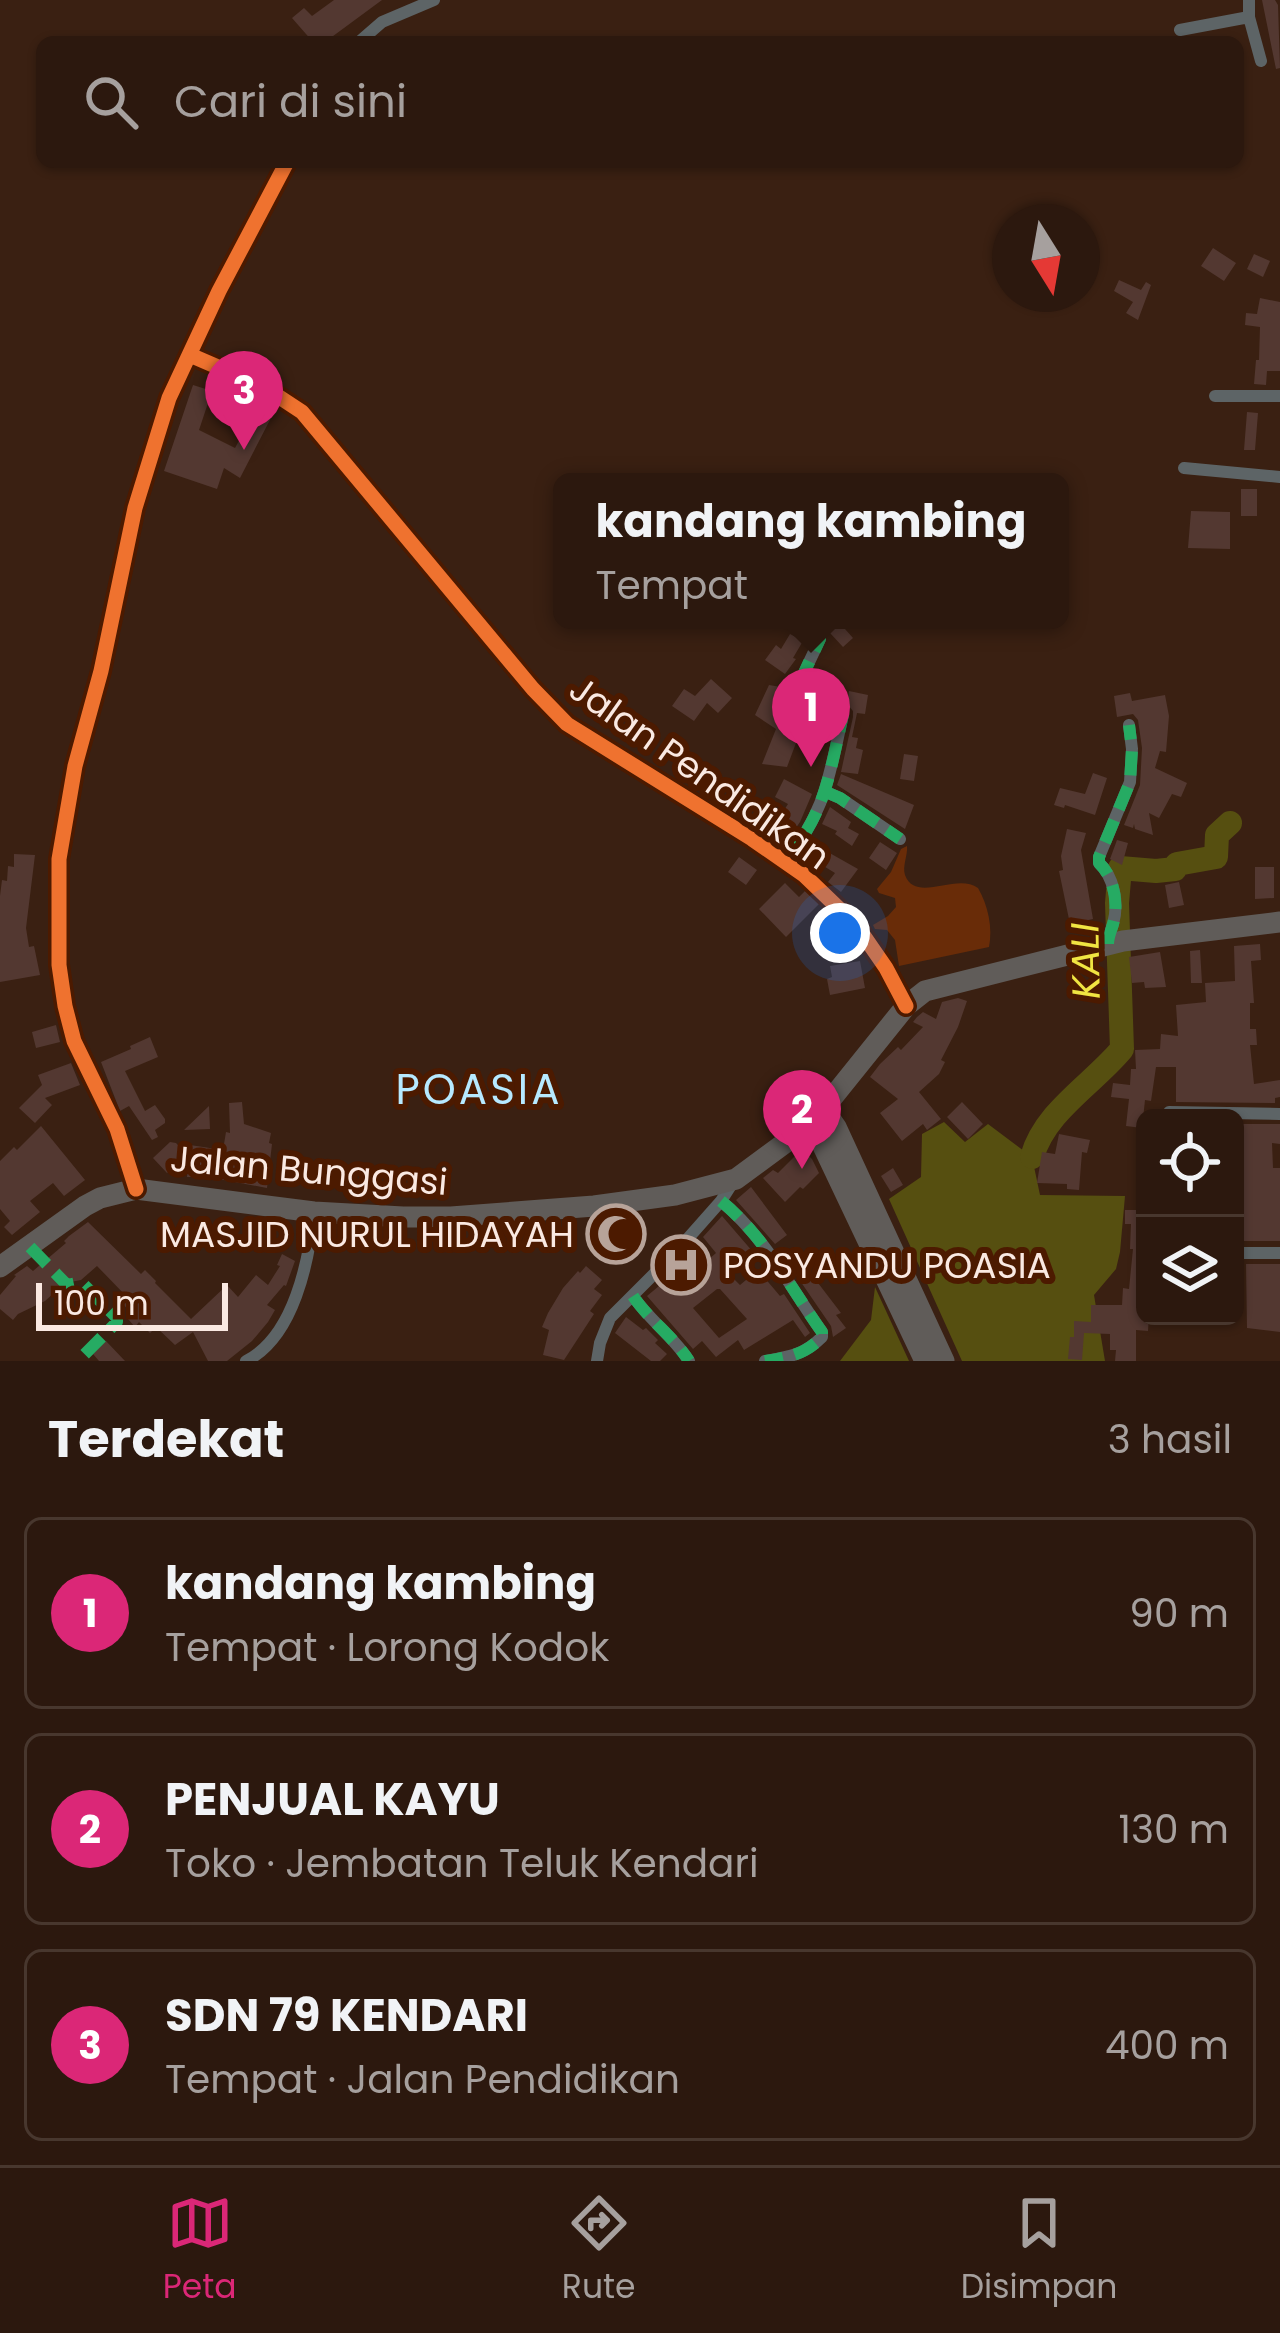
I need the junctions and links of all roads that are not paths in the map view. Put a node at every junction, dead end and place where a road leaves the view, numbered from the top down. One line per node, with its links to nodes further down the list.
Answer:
1 (434, 0): 5 (street)
2 (1249, 0): 3 (street)
3 (1249, 17): 4 (street); 6 (street)
4 (1180, 30)
5 (366, 36)
6 (1261, 61)
7 (284, 168): 8 (street)
8 (190, 355): 17 (street, Jalan Pendidikan); 25 (street)
9 (1215, 396): 10 (street)
10 (1280, 396)
11 (1184, 468): 12 (street)
12 (1280, 477)
13 (820, 629): 15 (street)
14 (1129, 725): 19 (street)
15 (826, 793): 16 (street); 17 (street)
16 (900, 839)
17 (784, 862): 20 (street, Jalan Pendidikan)
18 (1280, 922): 19 (highway)
19 (1115, 943): 20 (highway)
20 (906, 1006): 23 (highway, Jalan Bunggasi)
21 (1244, 1113): 22 (street)
22 (1280, 1114)
23 (818, 1116): 24 (highway, Jalan Bunggasi); 27 (highway)
24 (736, 1179): 26 (street); 28 (highway, Jalan Bunggasi)
25 (136, 1189): 28 (highway, Jalan Bunggasi); 31 (highway, Jalan Bunggasi)
26 (721, 1201): 32 (street); 36 (street)
27 (861, 1202): 37 (highway); 38 (highway)
28 (314, 1212): 33 (street)
29 (1244, 1253): 30 (street)
30 (1280, 1253)
31 (0, 1267)
32 (633, 1296): 34 (street); 35 (street)
33 (246, 1361)
34 (597, 1361)
35 (688, 1361)
36 (765, 1361)
37 (925, 1361)
38 (944, 1361)

